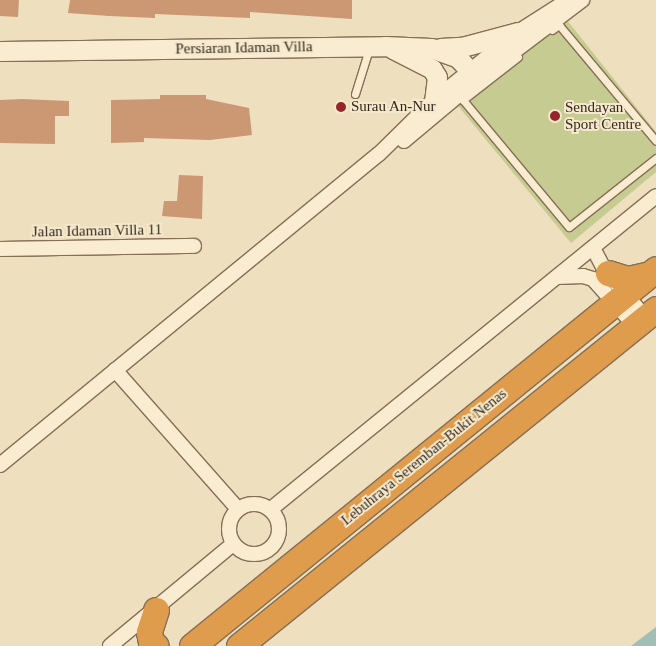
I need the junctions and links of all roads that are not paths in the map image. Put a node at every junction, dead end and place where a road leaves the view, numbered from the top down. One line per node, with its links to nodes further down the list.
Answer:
1 (568, 0): 4 (street)
2 (582, 0): 3 (street)
3 (557, 22): 8 (street); 11 (lane)
4 (518, 32): 6 (street); 8 (street)
5 (378, 46): 6 (street, Persiaran Idaman Villa); 7 (street, Persiaran Idaman Villa); 9 (lane); 10 (street)
6 (431, 48): 8 (street, Persiaran Idaman Villa)
7 (0, 52)
8 (473, 82): 10 (street); 12 (street); 13 (lane)
9 (355, 94)
10 (434, 100): 12 (street)
11 (656, 142)
12 (379, 154): 24 (street)
13 (656, 160)
14 (656, 196): 16 (street)
15 (194, 246): 17 (street, Jalan Idaman Villa 11)
16 (593, 248): 19 (street); 20 (street)
17 (0, 249)
18 (653, 272): 20 (highway); 21 (highway, Lebuhraya Seremban-Bukit Nenas)
19 (557, 276): 20 (street); 27 (street)
20 (603, 278): 21 (street); 23 (highway)
21 (621, 298): 22 (street); 23 (highway, Lebuhraya Seremban-Bukit Nenas)
22 (645, 317): 33 (highway, Lebuhraya Seremban-Bukit Nenas)
23 (594, 320): 32 (highway, Lebuhraya Seremban-Bukit Nenas)
24 (116, 370): 25 (street); 26 (street)
25 (0, 465)
26 (238, 509): 27 (street); 28 (street)
27 (271, 509): 28 (street)
28 (233, 544): 29 (street)
29 (156, 610): 30 (street); 31 (highway)
30 (110, 646)
31 (156, 646)
32 (192, 646)
33 (239, 646)

